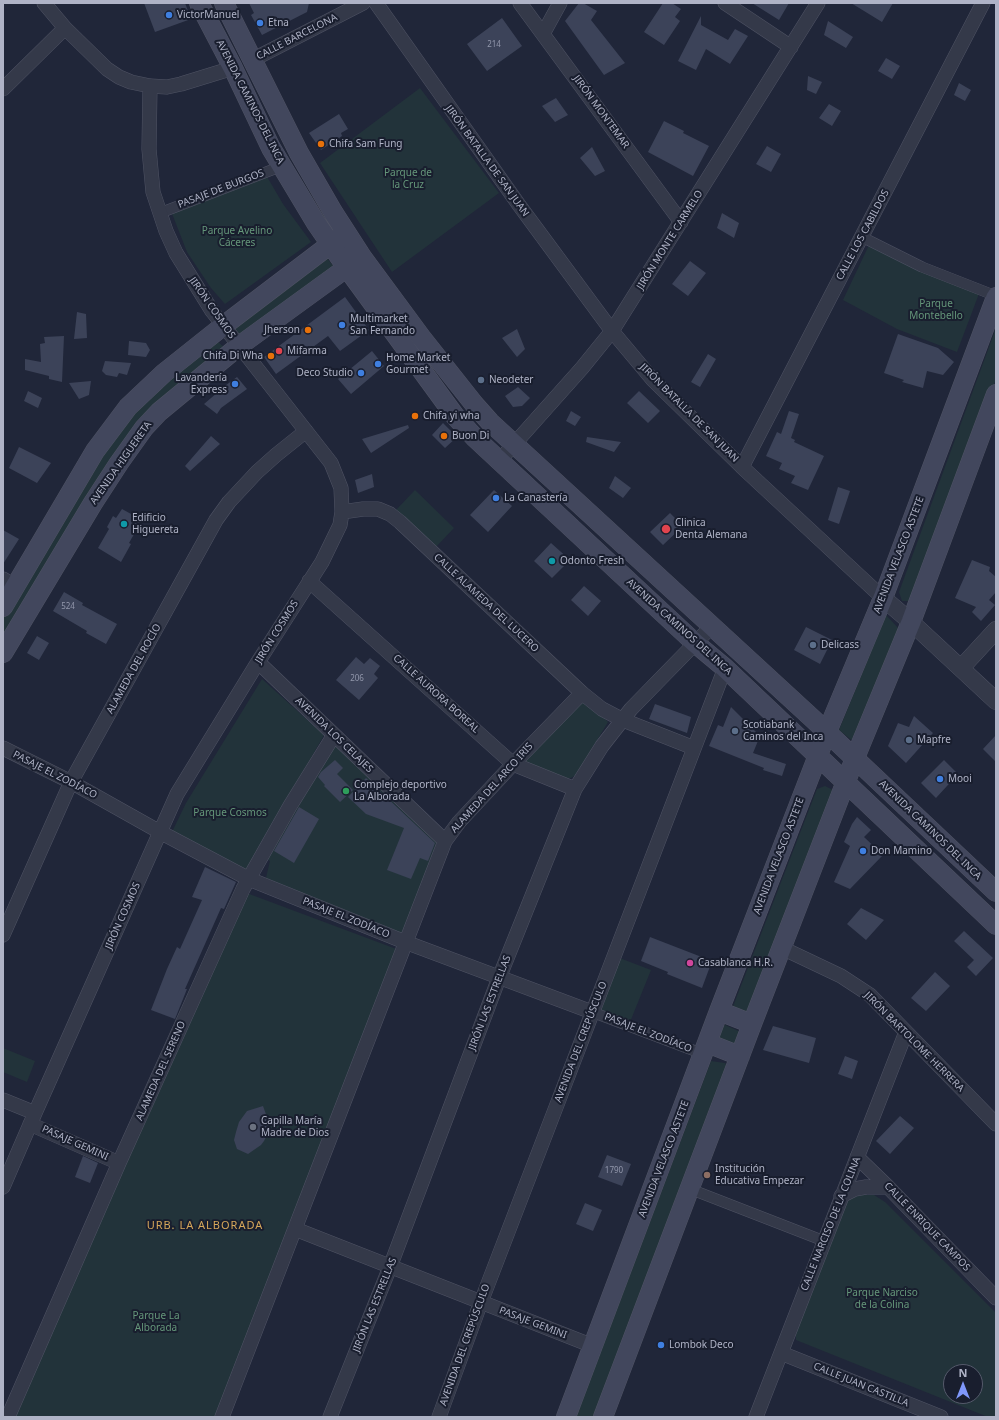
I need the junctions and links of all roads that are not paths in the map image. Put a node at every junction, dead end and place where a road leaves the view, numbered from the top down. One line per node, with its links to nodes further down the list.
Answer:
1 (44, 3): 11 (street)
2 (199, 3): 15 (main road, AVENIDA CAMINOS DEL INCA)
3 (224, 3): 14 (main road, AVENIDA CAMINOS DEL INCA)
4 (363, 3): 14 (street, CALLE BARCELONA)
5 (376, 3): 28 (street, JIRÓN BATALLA DE SAN JUAN)
6 (520, 3): 12 (street, JIRÓN MONTEMAR)
7 (560, 3): 12 (street)
8 (725, 3): 13 (street)
9 (818, 3): 13 (street, JIRÓN MONTE CARMELO)
10 (983, 3): 22 (street, CALLE LOS CABILDOS)
11 (66, 28): 16 (street); 17 (street)
12 (543, 34): 20 (street, JIRÓN MONTEMAR)
13 (791, 47): 20 (street, JIRÓN MONTE CARMELO)
14 (252, 60): 21 (main road, AVENIDA CAMINOS DEL INCA)
15 (233, 68): 16 (street); 18 (main road, AVENIDA CAMINOS DEL INCA)
16 (150, 86): 19 (street, JIRÓN COSMOS)
17 (3, 89)
18 (282, 166): 19 (street, PASAJE DE BURGOS); 23 (main road, AVENIDA CAMINOS DEL INCA)
19 (160, 213): 27 (street, JIRÓN COSMOS)
20 (681, 222): 28 (street, JIRÓN MONTE CARMELO)
21 (346, 232): 23 (main road); 24 (main road, AVENIDA CAMINOS DEL INCA)
22 (862, 237): 26 (street); 34 (street, CALLE LOS CABILDOS)
23 (330, 244): 25 (main road, AVENIDA CAMINOS DEL INCA); 27 (main road)
24 (362, 257): 25 (main road, AVENIDA HIGUERETA); 32 (main road, AVENIDA CAMINOS DEL INCA)
25 (346, 268): 29 (main road, AVENIDA HIGUERETA); 33 (main road, AVENIDA CAMINOS DEL INCA)
26 (996, 297): 38 (main road, AVENIDA VELASCO ASTETE)
27 (223, 326): 29 (street, JIRÓN COSMOS); 37 (main road)
28 (612, 331): 32 (street, JIRÓN MONTE CARMELO); 34 (street, JIRÓN BATALLA DE SAN JUAN)
29 (239, 346): 31 (street, JIRÓN COSMOS); 44 (main road, AVENIDA HIGUERETA)
30 (996, 394): 40 (main road)
31 (306, 431): 35 (street, JIRÓN COSMOS); 58 (street, ALAMEDA DEL ROCÍO)
32 (515, 444): 33 (street, JIRÓN MONTE CARMELO); 41 (main road, AVENIDA CAMINOS DEL INCA)
33 (500, 460): 43 (main road, AVENIDA CAMINOS DEL INCA)
34 (742, 467): 38 (street, JIRÓN BATALLA DE SAN JUAN)
35 (342, 512): 36 (street, JIRÓN COSMOS); 48 (street, CALLE ALAMEDA DEL LUCERO)
36 (309, 581): 45 (street, JIRÓN COSMOS); 57 (street, CALLE AURORA BOREAL)
37 (9, 583): 39 (main road)
38 (883, 598): 40 (street, JIRÓN BATALLA DE SAN JUAN); 51 (main road, AVENIDA VELASCO ASTETE)
39 (3, 607)
40 (911, 622): 47 (street, JIRÓN BATALLA DE SAN JUAN); 56 (main road)
41 (712, 626): 43 (street, JIRÓN LAS ESTRELLAS); 51 (main road, AVENIDA CAMINOS DEL INCA)
42 (996, 630): 47 (street)
43 (695, 643): 46 (main road, AVENIDA CAMINOS DEL INCA); 50 (street, JIRÓN LAS ESTRELLAS)
44 (3, 653)
45 (258, 662): 52 (street, AVENIDA LOS CELAJES); 61 (street, JIRÓN COSMOS)
46 (725, 668): 54 (street, AVENIDA DEL CREPÚSCULO); 55 (main road, AVENIDA CAMINOS DEL INCA)
47 (961, 668): 49 (street, JIRÓN BATALLA DE SAN JUAN)
48 (582, 693): 50 (street, CALLE ALAMEDA DEL LUCERO); 57 (street, ALAMEDA DEL ARCO IRIS)
49 (996, 701)
50 (623, 720): 54 (street, CALLE ALAMEDA DEL LUCERO); 60 (street, JIRÓN LAS ESTRELLAS)
51 (827, 732): 55 (main road, AVENIDA VELASCO ASTETE); 56 (main road, AVENIDA CAMINOS DEL INCA)
52 (334, 734): 62 (street, AVENIDA LOS CELAJES); 63 (street, ALAMEDA DEL SERENO)
53 (3, 748): 58 (street, PASAJE EL ZODÍACO)
54 (694, 748): 71 (street, AVENIDA DEL CREPÚSCULO)
55 (818, 756): 59 (main road, AVENIDA CAMINOS DEL INCA); 70 (main road, AVENIDA VELASCO ASTETE)
56 (855, 758): 59 (main road); 64 (main road, AVENIDA CAMINOS DEL INCA)
57 (513, 764): 60 (street, CALLE AURORA BOREAL); 62 (street, ALAMEDA DEL ARCO IRIS)
58 (71, 782): 61 (street, PASAJE EL ZODÍACO); 66 (street, ALAMEDA DEL ROCÍO)
59 (846, 783): 65 (main road, AVENIDA CAMINOS DEL INCA); 68 (main road)
60 (575, 789): 69 (street, JIRÓN LAS ESTRELLAS)
61 (160, 832): 63 (street, PASAJE EL ZODÍACO); 77 (street, JIRÓN COSMOS)
62 (445, 841): 67 (street, ALAMEDA DEL ARCO IRIS)
63 (248, 879): 67 (street, PASAJE EL ZODÍACO); 80 (street, ALAMEDA DEL SERENO)
64 (996, 892)
65 (996, 925)
66 (3, 935)
67 (405, 942): 69 (street, PASAJE EL ZODÍACO); 85 (street, ALAMEDA DEL ARCO IRIS)
68 (782, 948): 72 (main road); 73 (street, JIRÓN BARTOLOME HERRERA)
69 (500, 978): 71 (street, PASAJE EL ZODÍACO); 87 (street, JIRÓN LAS ESTRELLAS)
70 (719, 1011): 72 (main road); 74 (main road, AVENIDA VELASCO ASTETE)
71 (592, 1012): 74 (street, PASAJE EL ZODÍACO); 89 (street, AVENIDA DEL CREPÚSCULO)
72 (752, 1024): 75 (main road)
73 (906, 1032): 78 (street, JIRÓN BARTOLOME HERRERA); 79 (street, CALLE NARCISO DE LA COLINA)
74 (705, 1049): 75 (main road); 90 (main road, AVENIDA VELASCO ASTETE)
75 (740, 1056): 83 (main road)
76 (3, 1100): 77 (street, PASAJE GEMINI)
77 (32, 1119): 80 (street, PASAJE GEMINI); 81 (street, JIRÓN COSMOS)
78 (996, 1124)
79 (857, 1157): 82 (street, CALLE ENRIQUE CAMPOS); 84 (street, CALLE NARCISO DE LA COLINA)
80 (119, 1163): 93 (street, ALAMEDA DEL SERENO)
81 (3, 1187)
82 (888, 1187): 84 (street); 88 (street, CALLE ENRIQUE CAMPOS)
83 (690, 1189): 86 (street); 92 (main road)
84 (841, 1196): 86 (street, CALLE NARCISO DE LA COLINA)
85 (295, 1229): 87 (street, PASAJE GEMINI); 94 (street, ALAMEDA DEL ARCO IRIS)
86 (824, 1241): 91 (street, CALLE NARCISO DE LA COLINA)
87 (390, 1267): 89 (street, PASAJE GEMINI); 95 (street, JIRÓN LAS ESTRELLAS)
88 (996, 1298)
89 (481, 1302): 90 (street, PASAJE GEMINI); 96 (street, AVENIDA DEL CREPÚSCULO)
90 (593, 1346): 97 (main road, AVENIDA VELASCO ASTETE)
91 (781, 1352): 98 (street, CALLE NARCISO DE LA COLINA); 99 (street, CALLE JUAN CASTILLA)
92 (606, 1416)
93 (8, 1417)
94 (222, 1417)
95 (330, 1417)
96 (438, 1417)
97 (566, 1417)
98 (756, 1417)
99 (942, 1417)

